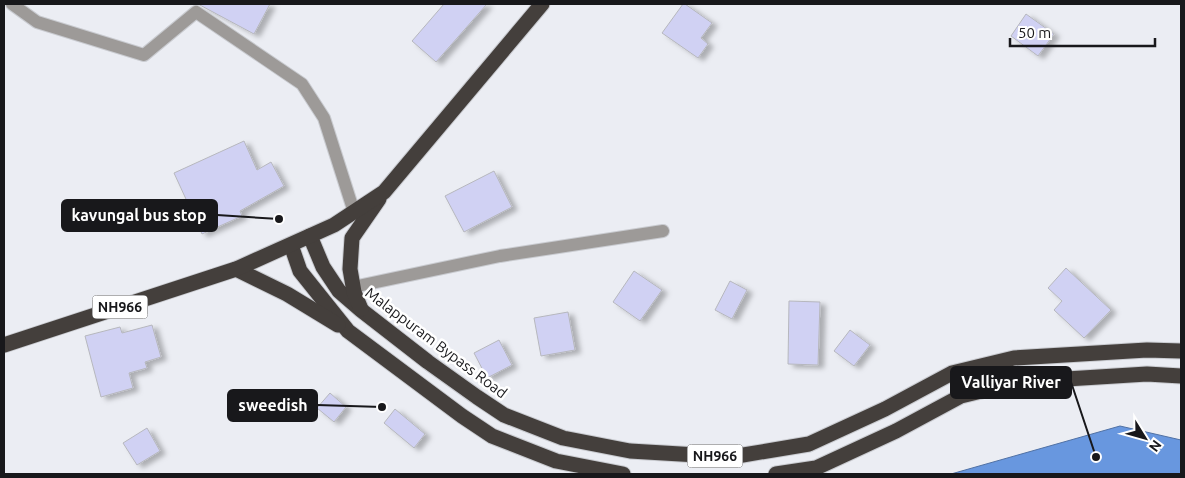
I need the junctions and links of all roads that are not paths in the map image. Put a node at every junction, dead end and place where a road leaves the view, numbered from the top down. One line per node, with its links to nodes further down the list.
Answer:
1 (12, 4): 4 (street)
2 (542, 4): 3 (highway)
3 (384, 192): 4 (highway); 9 (highway)
4 (354, 212): 6 (highway)
5 (663, 231): 9 (street)
6 (310, 236): 7 (highway); 10 (highway, Malappuram Bypass Road / NH966)
7 (290, 245): 8 (highway); 11 (highway)
8 (236, 269): 11 (highway); 12 (highway, NH966)
9 (353, 288): 10 (highway)
10 (361, 310): 13 (highway, Malappuram Bypass Road / NH966)
11 (348, 331): 15 (highway)
12 (4, 345)
13 (1181, 351)
14 (1181, 376): 16 (highway)
15 (623, 474)
16 (776, 474)

